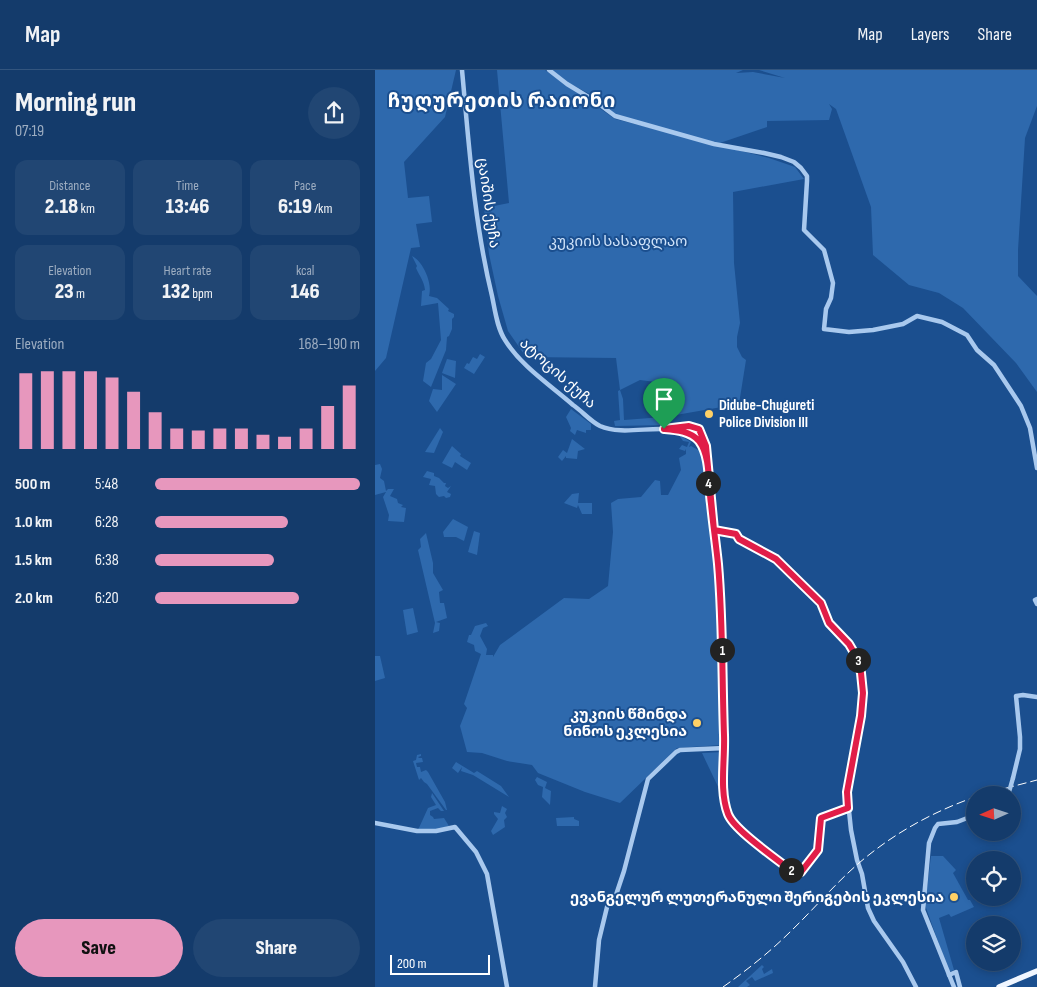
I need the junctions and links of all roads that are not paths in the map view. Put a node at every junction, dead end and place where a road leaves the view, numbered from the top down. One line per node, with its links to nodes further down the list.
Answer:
1 (462, 70): 3 (street, ცაიშის ქუჩა)
2 (549, 70): 9 (street)
3 (503, 337): 5 (street, ატოცის ქუჩა)
4 (695, 427): 5 (street); 6 (street); 7 (street)
5 (664, 429): 7 (street)
6 (700, 432): 7 (street); 8 (street)
7 (693, 436): 8 (street)
8 (706, 462): 10 (street)
9 (1037, 468)
10 (714, 530): 12 (street); 14 (street)
11 (1037, 697): 13 (street, bridge)
12 (725, 748): 14 (street); 20 (street)
13 (1011, 786)
14 (848, 808): 21 (street)
15 (966, 818): 18 (street)
16 (375, 823): 19 (street)
17 (1037, 971): 24 (main road)
18 (949, 975): 22 (street); 23 (street)
19 (507, 987)
20 (595, 987)
21 (916, 987)
22 (953, 987)
23 (960, 987)
24 (999, 987)

